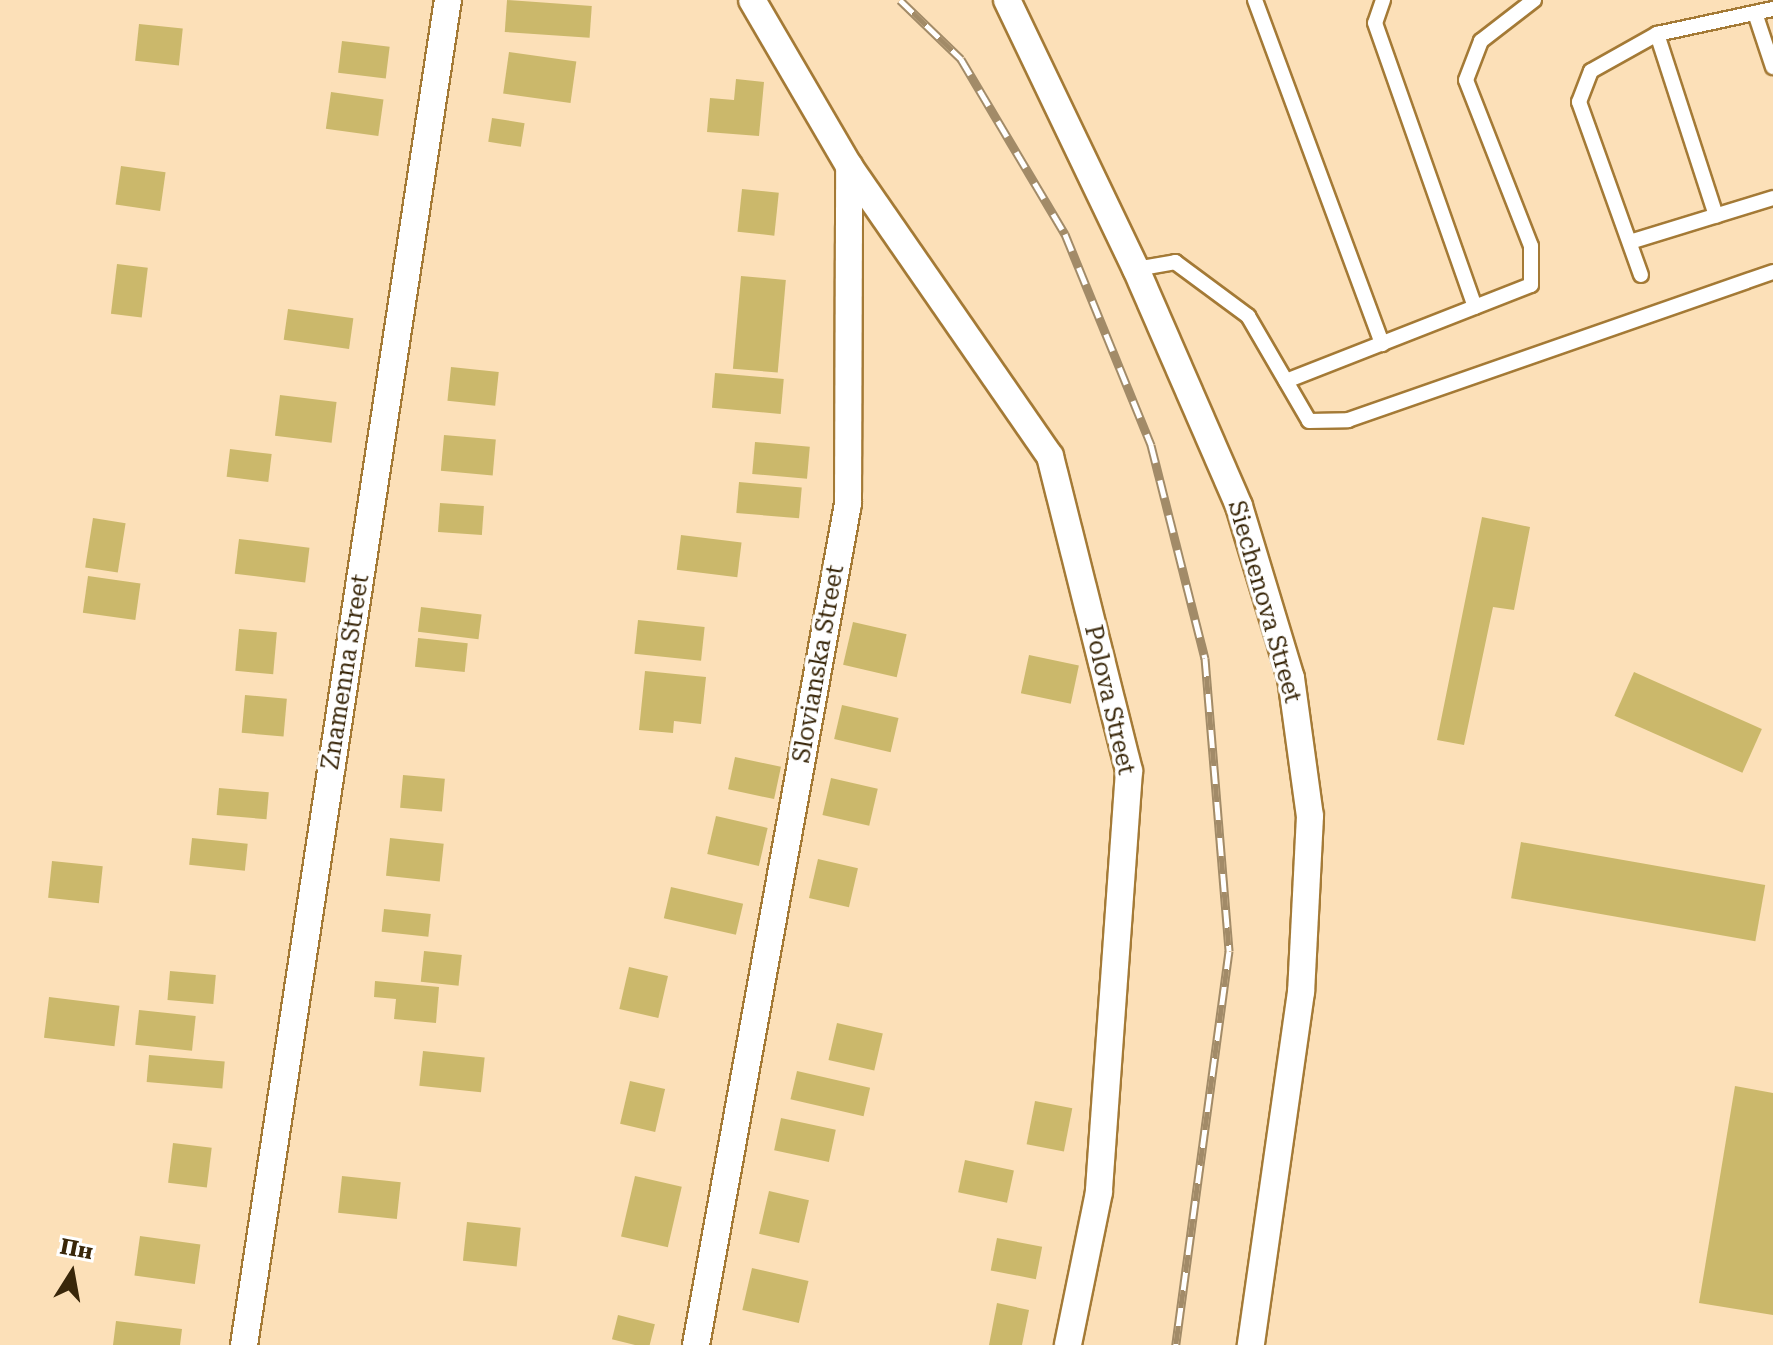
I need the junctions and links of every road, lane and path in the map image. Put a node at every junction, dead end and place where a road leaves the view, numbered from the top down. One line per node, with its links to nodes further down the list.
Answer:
1 (448, 0): 21 (street, Znamenna Street)
2 (752, 0): 11 (street)
3 (1007, 0): 15 (street, Siechenova Street)
4 (1255, 0): 19 (lane)
5 (1383, 0): 18 (lane)
6 (1534, 0): 18 (lane)
7 (1773, 9): 8 (lane)
8 (1755, 13): 9 (lane); 10 (lane)
9 (1657, 34): 13 (lane); 14 (lane)
10 (1773, 67)
11 (849, 166): 22 (street, Slovianska Street); 23 (street, Polova Street)
12 (1773, 198): 13 (lane)
13 (1716, 216): 14 (lane)
14 (1630, 242): 17 (lane)
15 (1136, 269): 20 (lane); 24 (street, Siechenova Street)
16 (1773, 272): 20 (lane)
17 (1641, 275)
18 (1475, 307): 19 (lane)
19 (1382, 344): 20 (lane)
20 (1286, 381)
21 (244, 1345)
22 (696, 1345)
23 (1068, 1345)
24 (1251, 1345)

